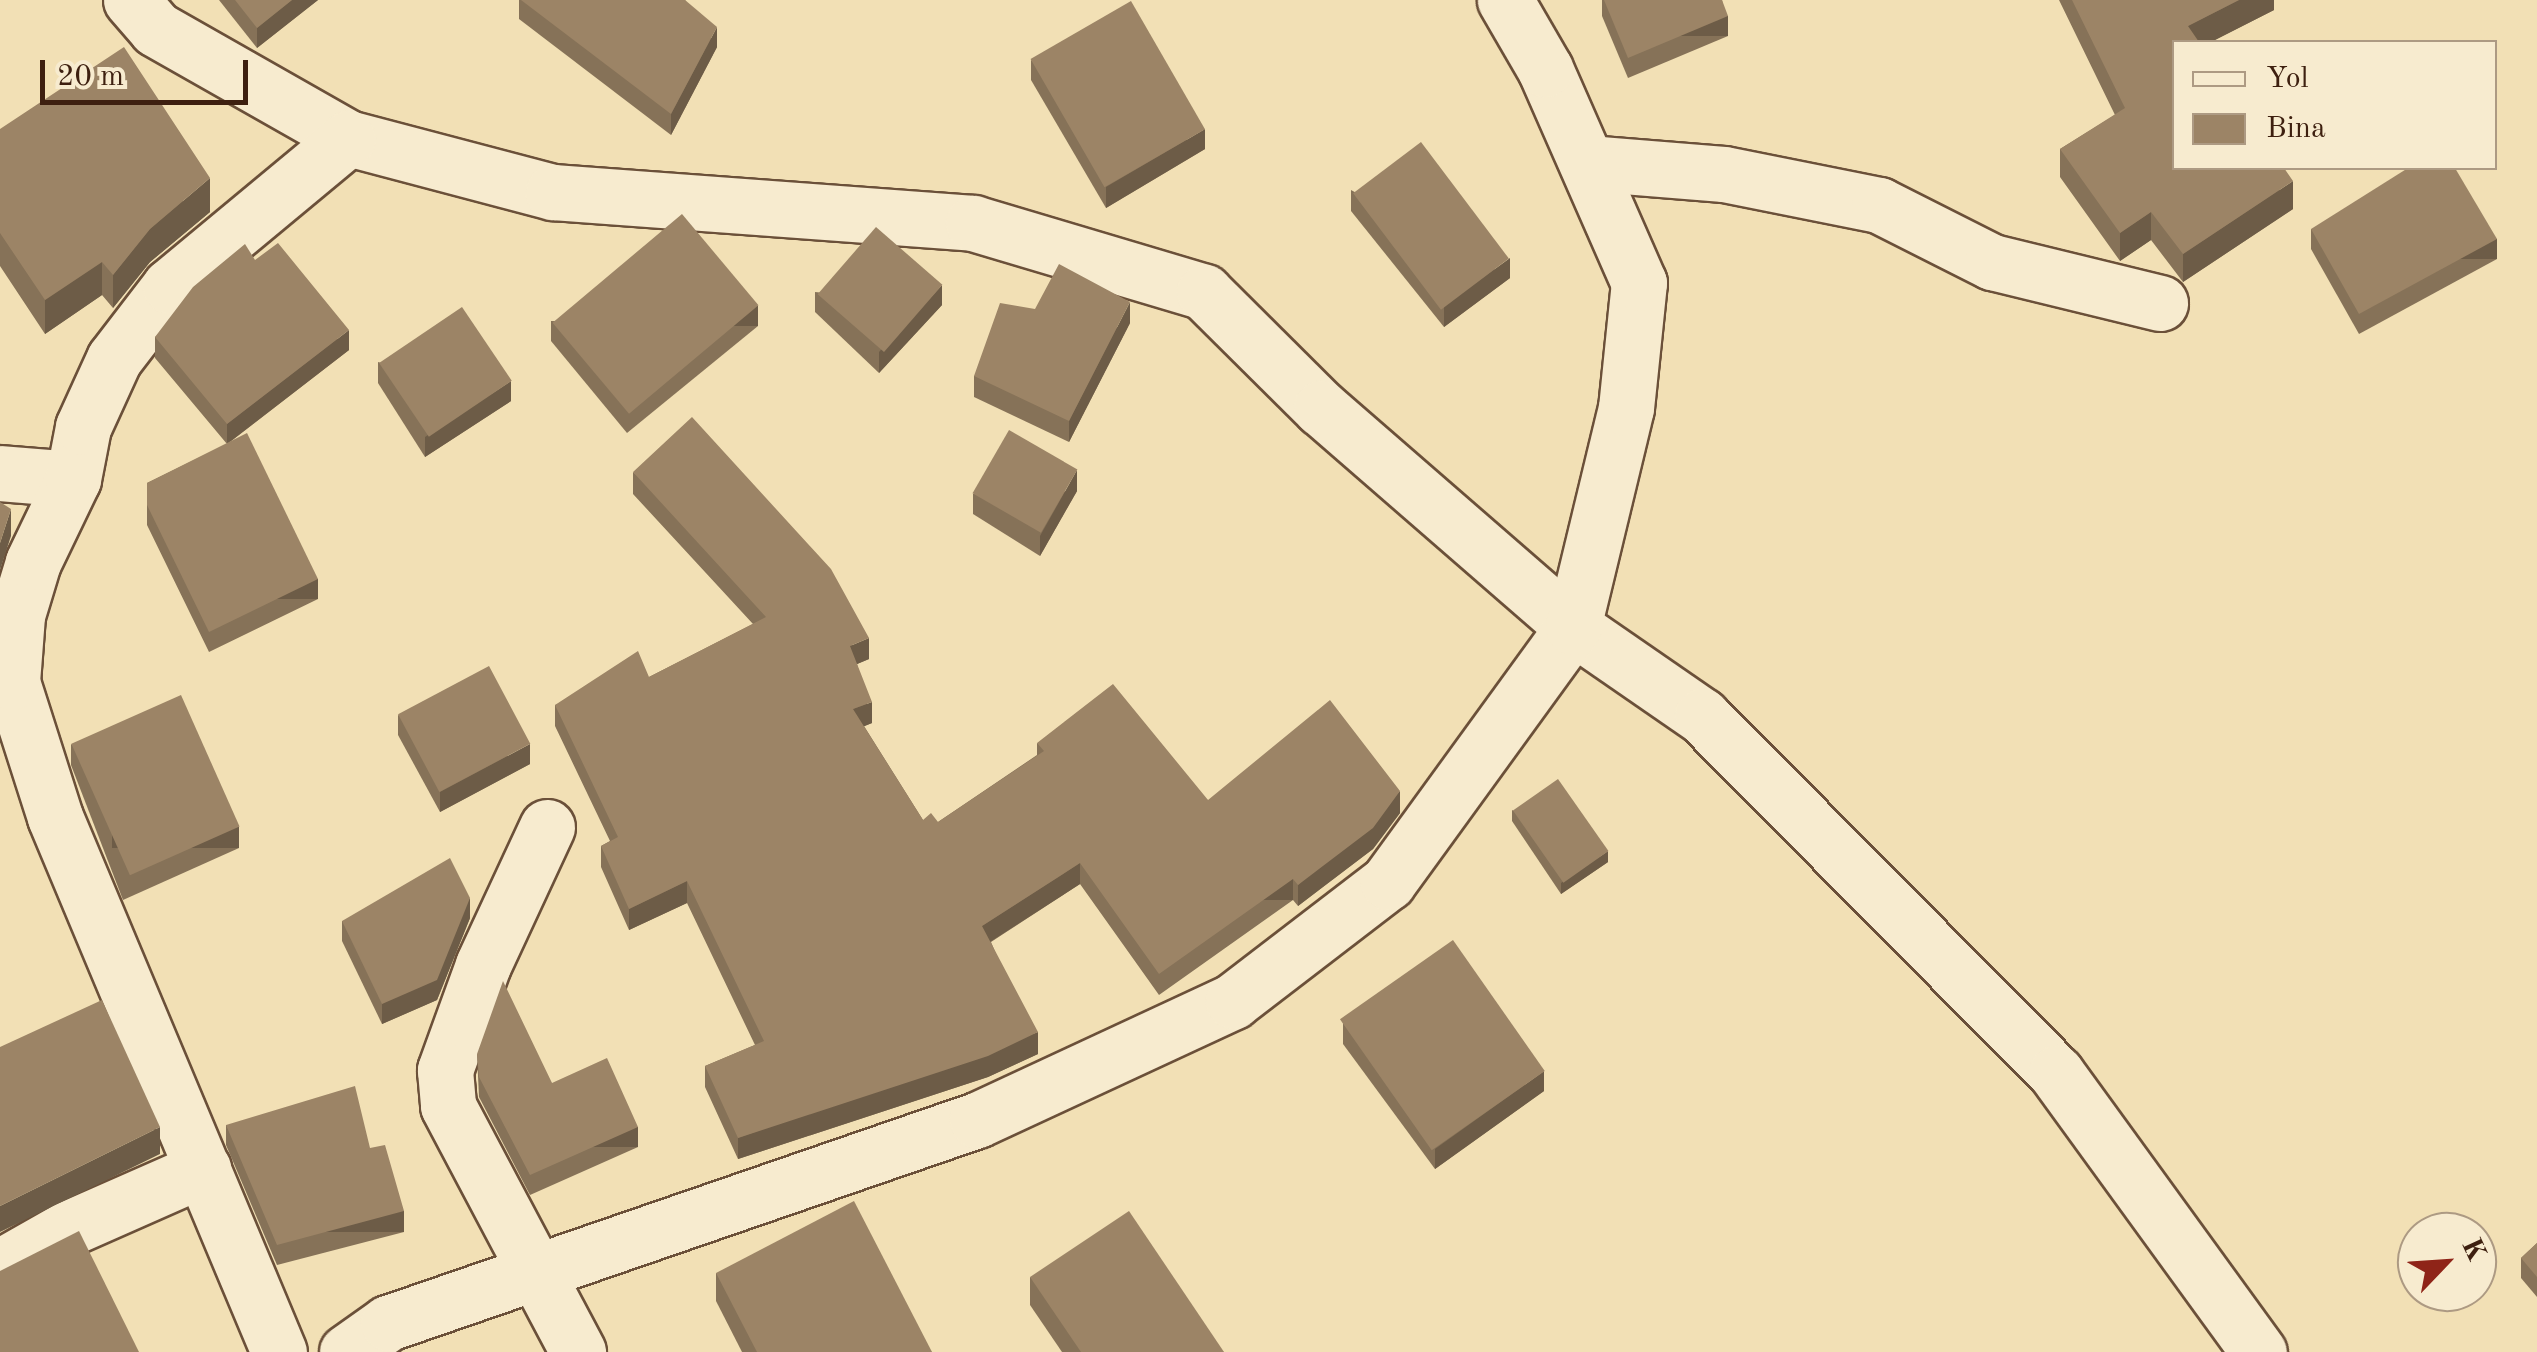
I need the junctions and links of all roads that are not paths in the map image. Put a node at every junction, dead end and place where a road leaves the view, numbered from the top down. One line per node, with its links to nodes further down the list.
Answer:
1 (132, 0): 3 (street)
2 (1505, 0): 4 (street)
3 (348, 138): 7 (street); 8 (street)
4 (1587, 163): 5 (street); 8 (street)
5 (2160, 302)
6 (0, 473): 7 (street)
7 (73, 479): 10 (street)
8 (1573, 628): 12 (street); 16 (street)
9 (547, 827): 12 (street)
10 (203, 1169): 11 (street); 13 (street)
11 (0, 1267)
12 (534, 1277): 14 (street); 15 (street)
13 (279, 1352)
14 (347, 1352)
15 (578, 1352)
16 (2259, 1352)

